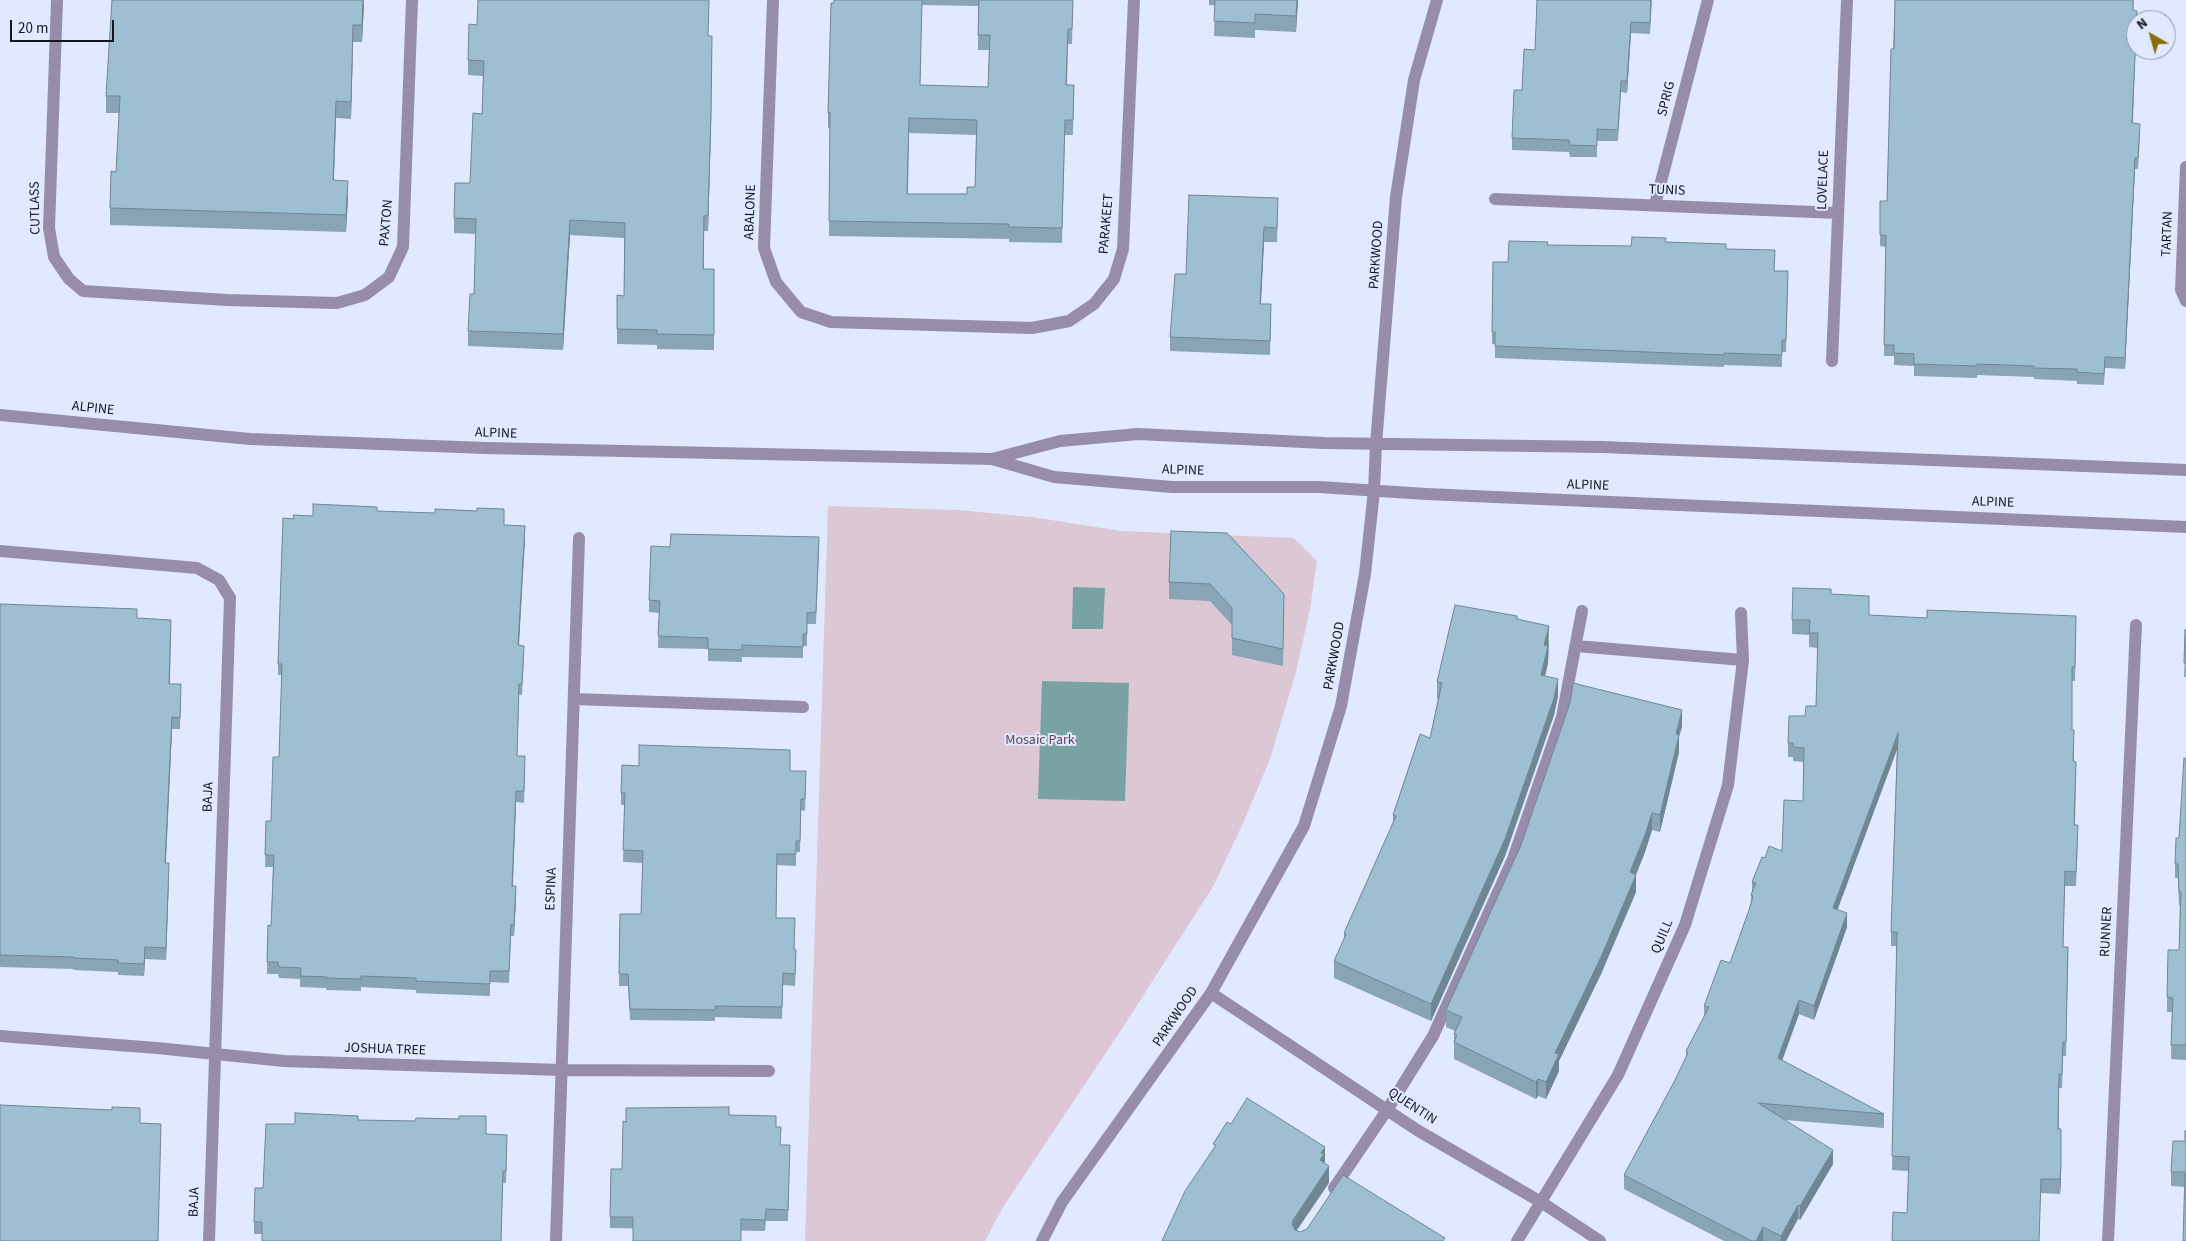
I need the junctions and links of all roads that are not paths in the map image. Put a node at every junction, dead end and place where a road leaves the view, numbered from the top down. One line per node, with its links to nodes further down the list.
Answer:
1 (57, 0): 12 (street, CUTLASS)
2 (412, 0): 12 (street, PAXTON)
3 (773, 0): 14 (street, ABALONE)
4 (1134, 0): 14 (street, PARAKEET)
5 (1437, 0): 17 (street, PARKWOOD)
6 (1708, 0): 10 (street, SPRIG)
7 (1847, 0): 11 (street, LOVELACE)
8 (2186, 167): 13 (street, TARTAN)
9 (1495, 200): 10 (street, TUNIS)
10 (1655, 205): 11 (street, TUNIS)
11 (1838, 213): 15 (street, LOVELACE)
12 (227, 300)
13 (2186, 301)
14 (932, 326)
15 (1832, 361)
16 (0, 414): 18 (street, ALPINE)
17 (1376, 444): 18 (street, ALPINE); 19 (street, ALPINE); 20 (street, PARKWOOD)
18 (992, 459): 20 (street, ALPINE)
19 (2186, 470)
20 (1374, 491): 21 (street, ALPINE); 31 (street, PARKWOOD)
21 (2186, 527)
22 (579, 538): 29 (street, ESPINA)
23 (0, 551): 33 (street, BAJA)
24 (1582, 611): 27 (street)
25 (1741, 613): 28 (street, QUILL)
26 (2136, 625): 44 (street, RUNNER)
27 (1576, 646): 28 (street); 36 (street)
28 (1743, 660): 38 (street, QUILL)
29 (574, 699): 30 (street); 34 (street, ESPINA)
30 (803, 706)
31 (1211, 993): 36 (street, QUENTIN); 41 (street, PARKWOOD)
32 (0, 1036): 33 (street, JOSHUA TREE)
33 (216, 1054): 34 (street, JOSHUA TREE); 39 (street, BAJA)
34 (561, 1070): 35 (street, JOSHUA TREE); 40 (street, ESPINA)
35 (769, 1072)
36 (1387, 1110): 37 (street); 38 (street, QUENTIN)
37 (1325, 1202)
38 (1542, 1202): 42 (street, QUILL); 43 (street, QUENTIN)
39 (209, 1241)
40 (556, 1241)
41 (1042, 1241)
42 (1517, 1241)
43 (1600, 1241)
44 (2108, 1241)

